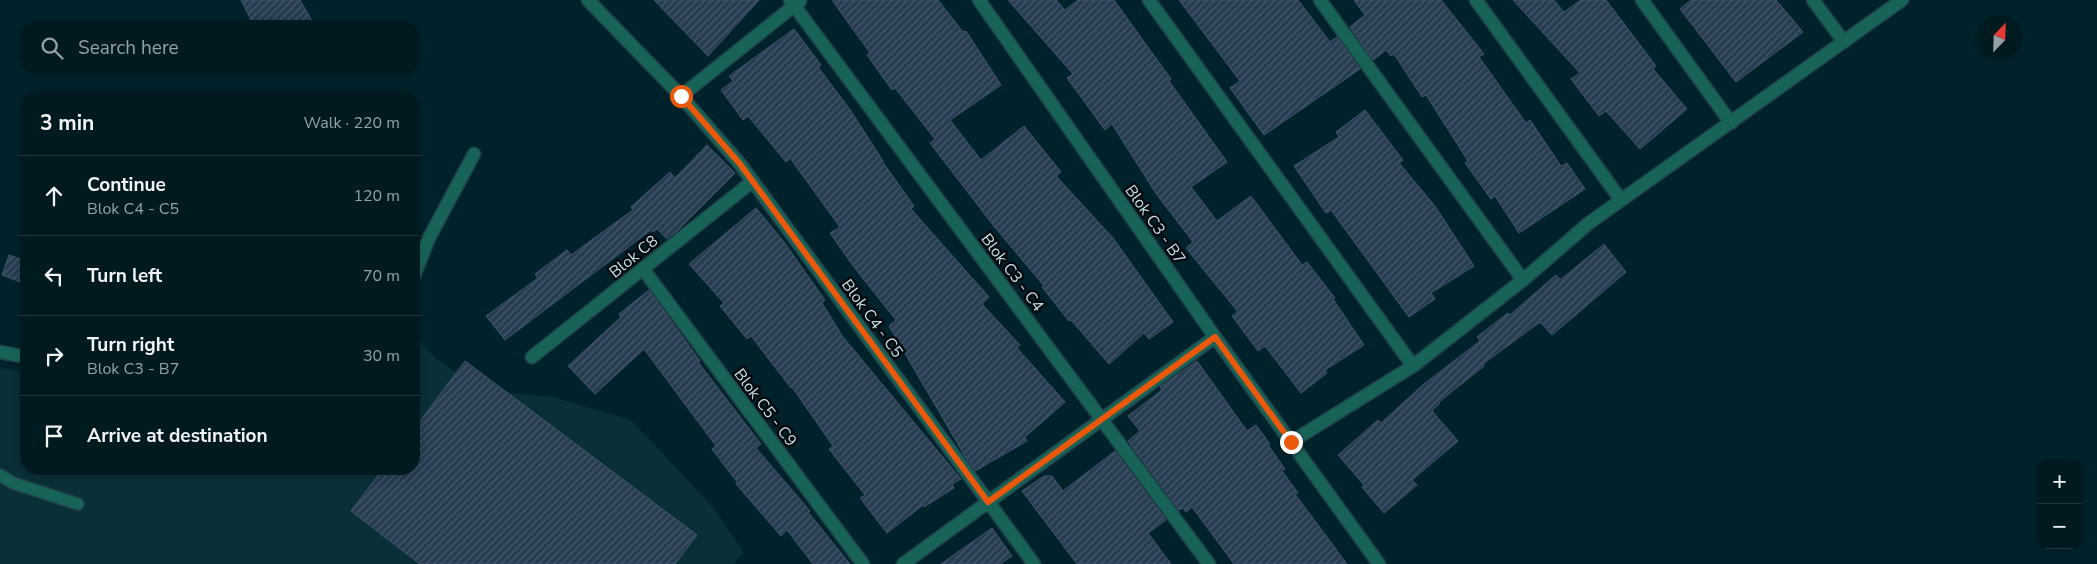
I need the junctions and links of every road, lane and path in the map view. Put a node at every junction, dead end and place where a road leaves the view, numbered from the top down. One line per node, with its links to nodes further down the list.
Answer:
1 (588, 0): 11 (street, Blok C4 - C5)
2 (979, 0): 19 (street, Blok C3 - B7)
3 (1149, 0): 23 (street)
4 (1320, 0): 18 (street)
5 (1476, 0): 15 (street)
6 (1642, 0): 12 (street)
7 (1813, 0): 10 (street)
8 (1902, 0): 10 (street)
9 (795, 1): 11 (street); 24 (street, Blok C3 - C4)
10 (1844, 42): 12 (street)
11 (681, 96): 14 (street, Blok C4 - C5)
12 (1731, 123): 15 (street)
13 (474, 154): 16 (street)
14 (753, 181): 17 (street, Blok C8); 27 (street, Blok C4 - C5)
15 (1621, 200): 18 (street)
16 (420, 260)
17 (643, 269): 22 (street, Blok C8); 29 (street, Blok C5 - C9)
18 (1523, 280): 23 (street)
19 (1215, 337): 24 (street); 25 (street, Blok C3 - B7)
20 (0, 352): 21 (street)
21 (20, 356)
22 (532, 357)
23 (1412, 366): 25 (street)
24 (1102, 419): 27 (street); 32 (street, Blok C3 - C4)
25 (1291, 442): 33 (street, Blok C3 - B7)
26 (0, 475): 28 (lane)
27 (988, 502): 30 (street); 31 (street, Blok C4 - C5)
28 (78, 504)
29 (863, 564)
30 (903, 564)
31 (1034, 564)
32 (1209, 564)
33 (1379, 564)

